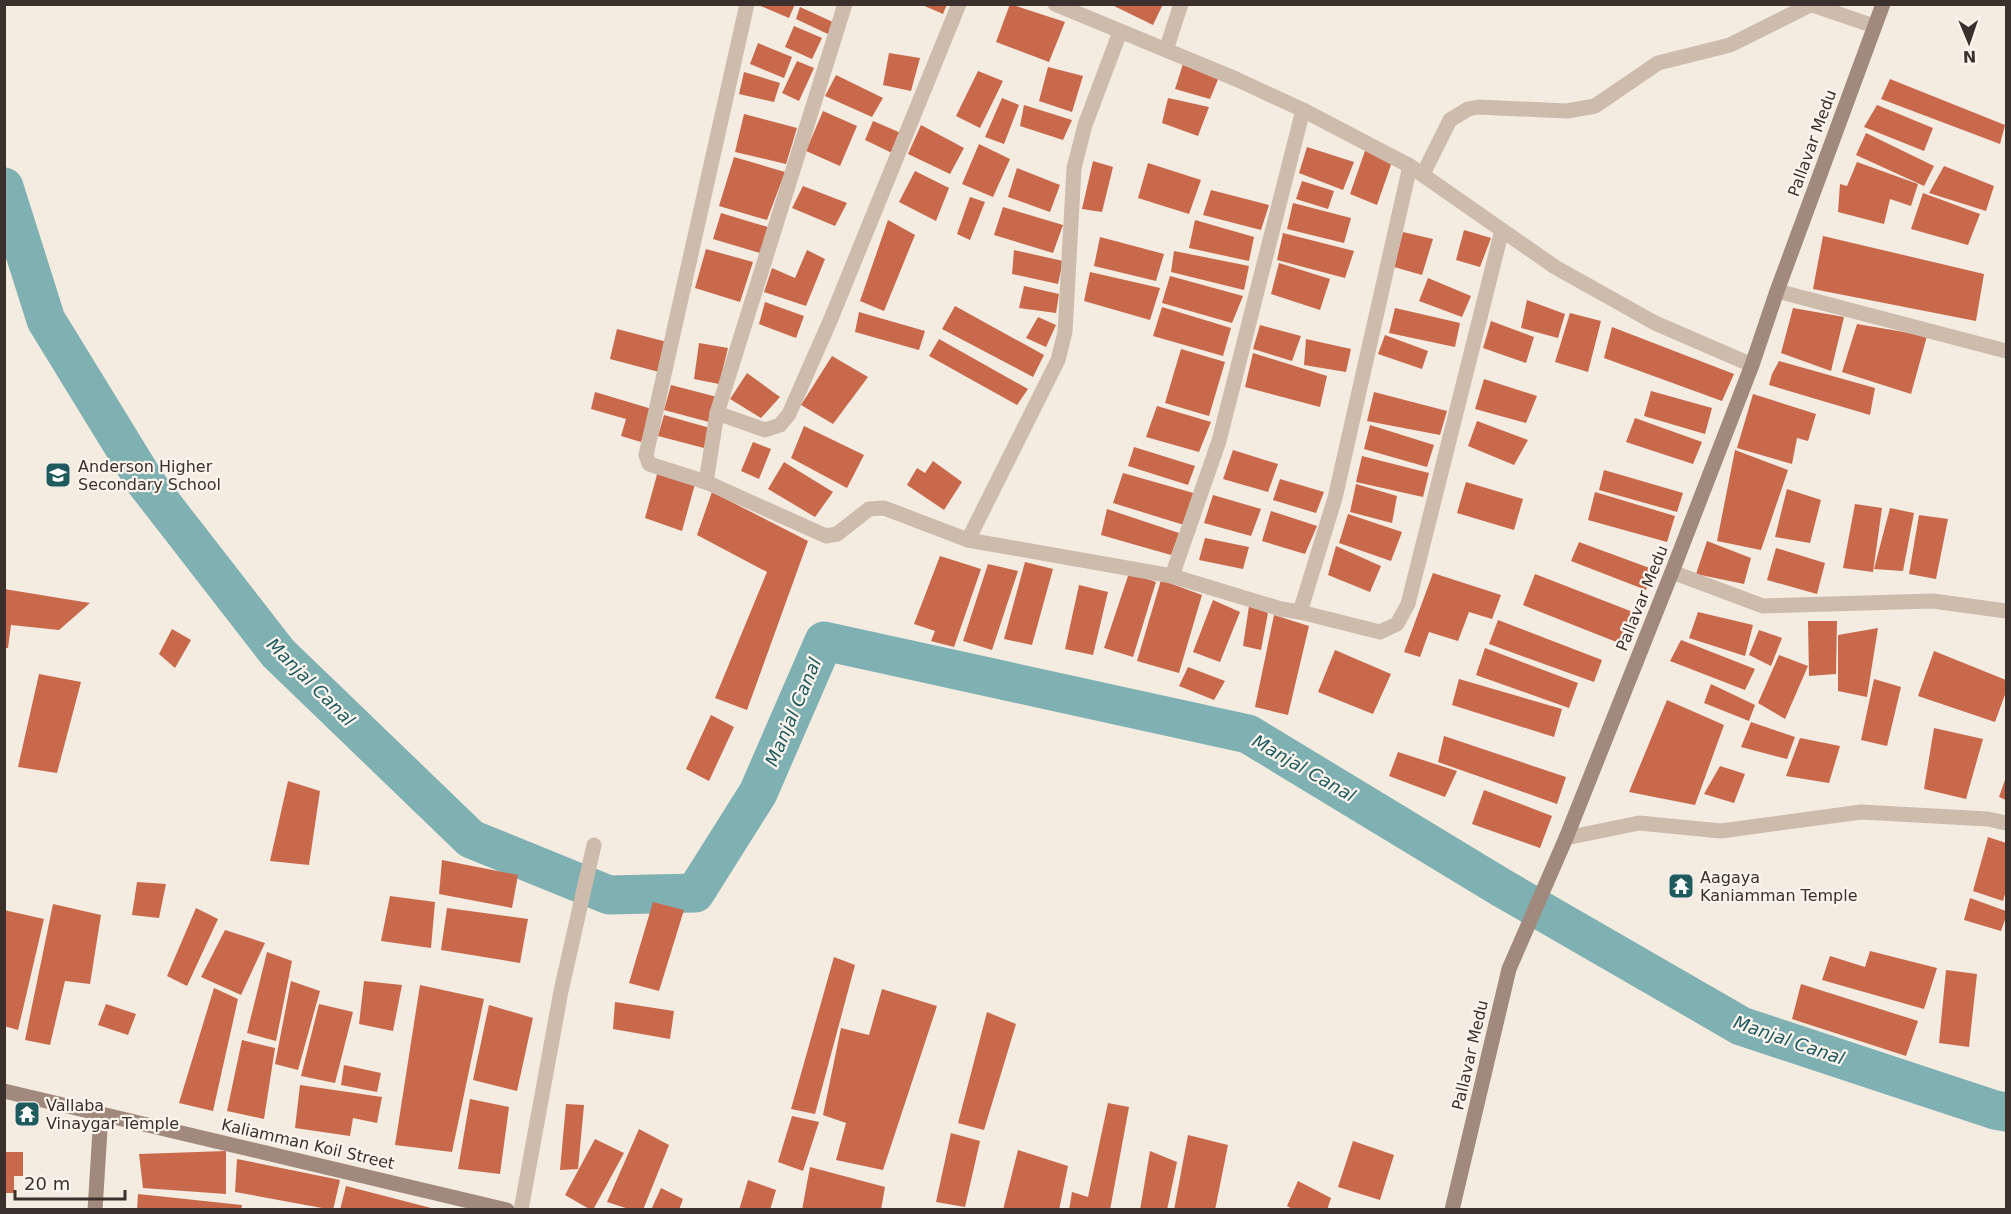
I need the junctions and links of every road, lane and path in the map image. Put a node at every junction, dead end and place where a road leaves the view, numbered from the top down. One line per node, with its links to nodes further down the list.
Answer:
1 (747, 4): 19 (street)
2 (845, 4): 18 (street)
3 (959, 4): 18 (street)
4 (1055, 4): 8 (street)
5 (1181, 4): 11 (street)
6 (1883, 4): 9 (street, Pallavar Medu)
7 (1810, 5): 9 (street); 13 (street)
8 (1076, 8): 10 (street)
9 (1874, 26): 15 (street, Pallavar Medu)
10 (1120, 32): 11 (street); 20 (street)
11 (1166, 50): 12 (street)
12 (1303, 110): 13 (street); 22 (street)
13 (1417, 170): 14 (street); 24 (street)
14 (1502, 230): 17 (street); 24 (street)
15 (1777, 291): 16 (street); 17 (street, Pallavar Medu)
16 (2007, 351)
17 (1752, 364): 21 (street, Pallavar Medu)
18 (717, 413): 19 (street)
19 (706, 482): 20 (street)
20 (968, 540): 22 (street)
21 (1672, 572): 23 (street); 26 (street, Pallavar Medu)
22 (1172, 576): 24 (street)
23 (2007, 611)
24 (1300, 612)
25 (2007, 823): 26 (street)
26 (1566, 838): 33 (street, Pallavar Medu)
27 (594, 845): 32 (street)
28 (4, 1091): 29 (street, Kaliamman Koil Street)
29 (101, 1114): 30 (street); 31 (street, Kaliamman Koil Street)
30 (95, 1209)
31 (507, 1209)
32 (521, 1209)
33 (1452, 1209)

